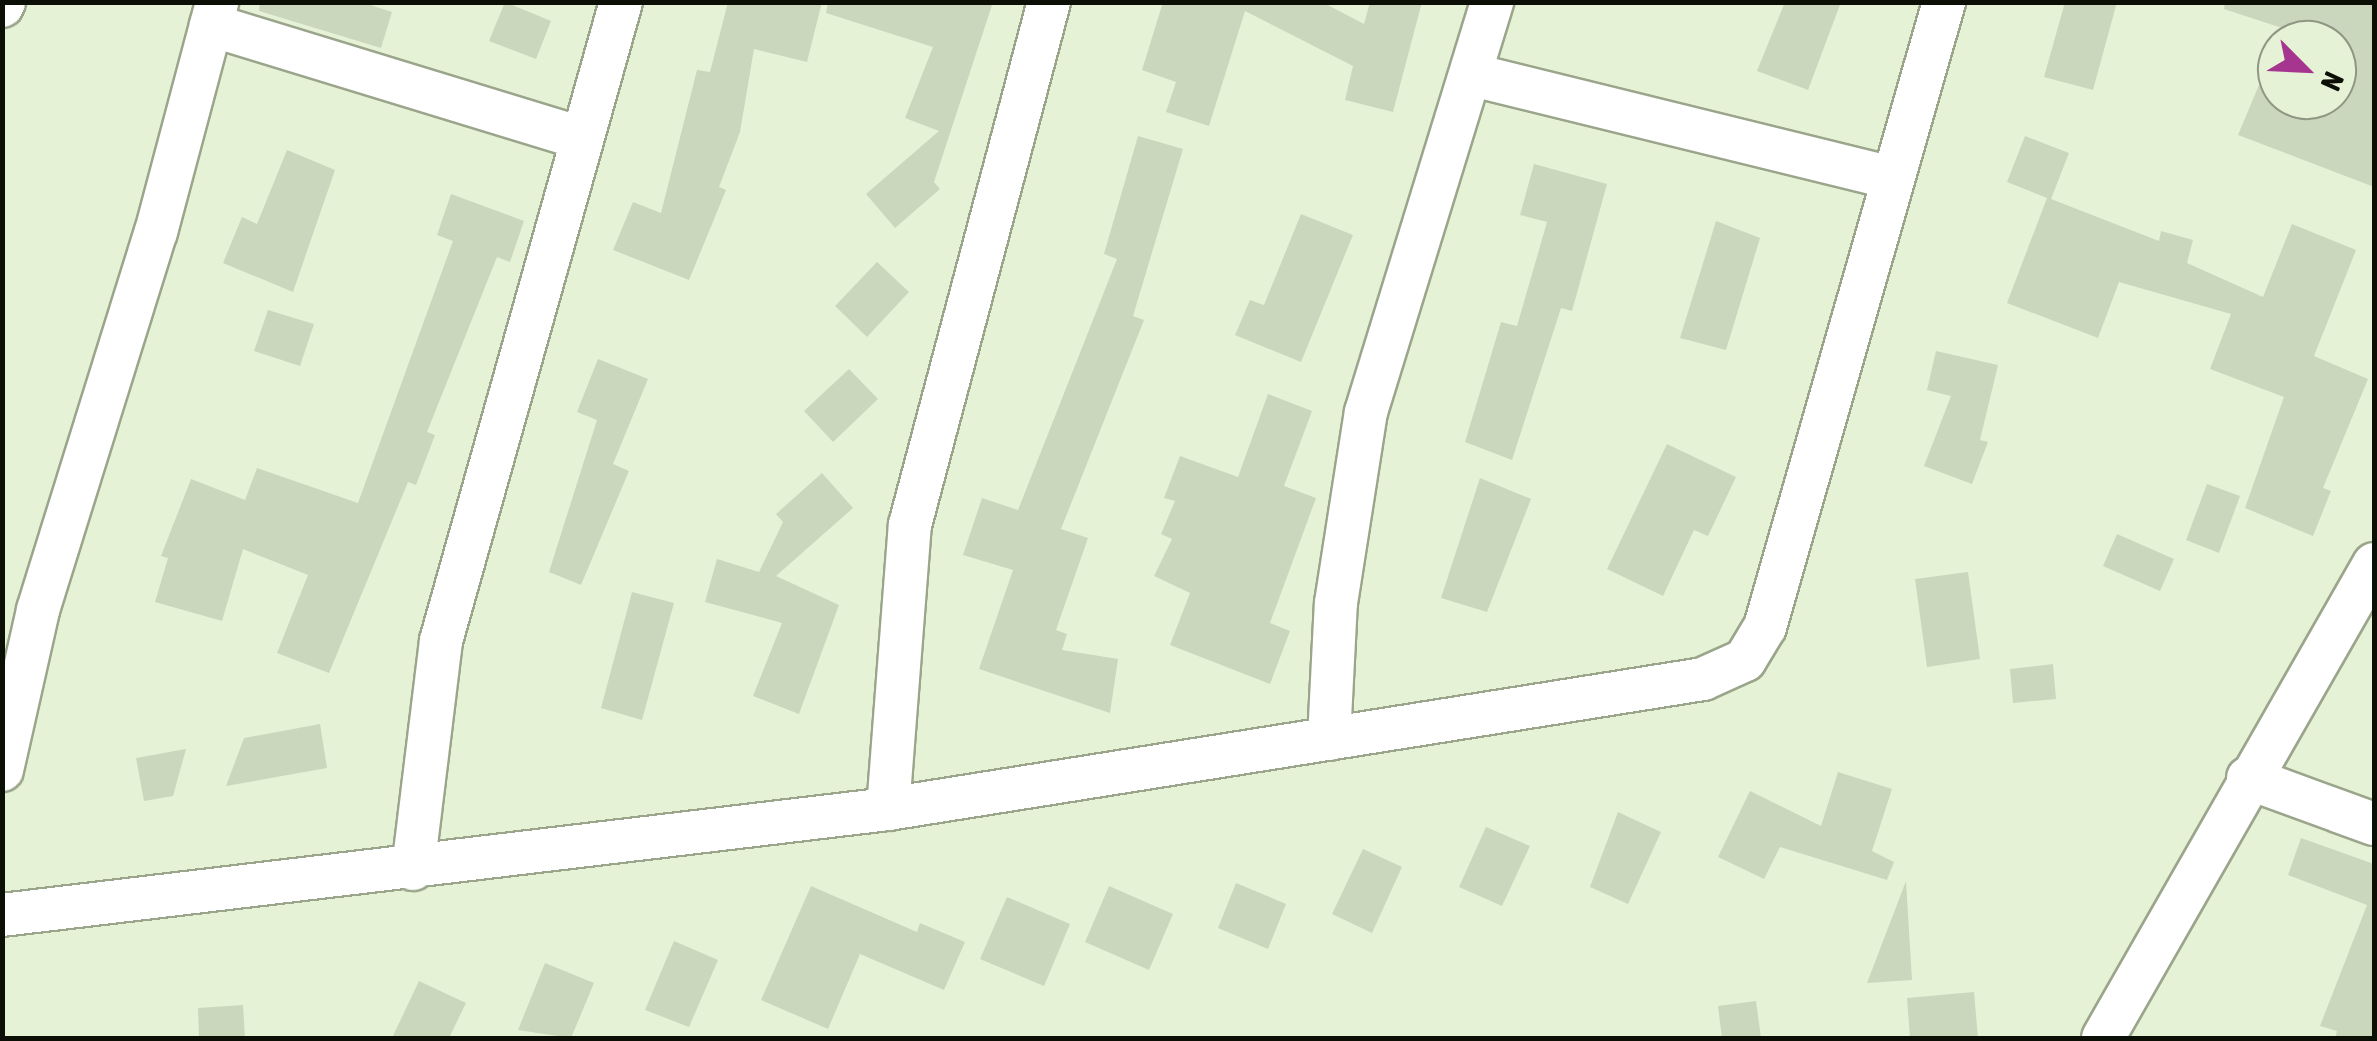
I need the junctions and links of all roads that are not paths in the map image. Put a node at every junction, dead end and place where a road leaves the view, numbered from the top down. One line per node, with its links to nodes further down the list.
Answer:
1 (621, 2): 7 (street)
2 (1049, 2): 13 (street)
3 (1492, 2): 6 (street)
4 (1944, 2): 8 (street)
5 (214, 14): 7 (street); 11 (street)
6 (1473, 75): 8 (street); 10 (street)
7 (578, 137): 15 (street)
8 (1892, 178): 10 (street)
9 (2374, 564): 12 (street)
10 (1329, 739): 13 (street)
11 (2, 770)
12 (2248, 778): 14 (street); 17 (street)
13 (888, 809): 15 (street)
14 (2374, 824)
15 (413, 869): 16 (street)
16 (2, 915)
17 (2103, 1038)

